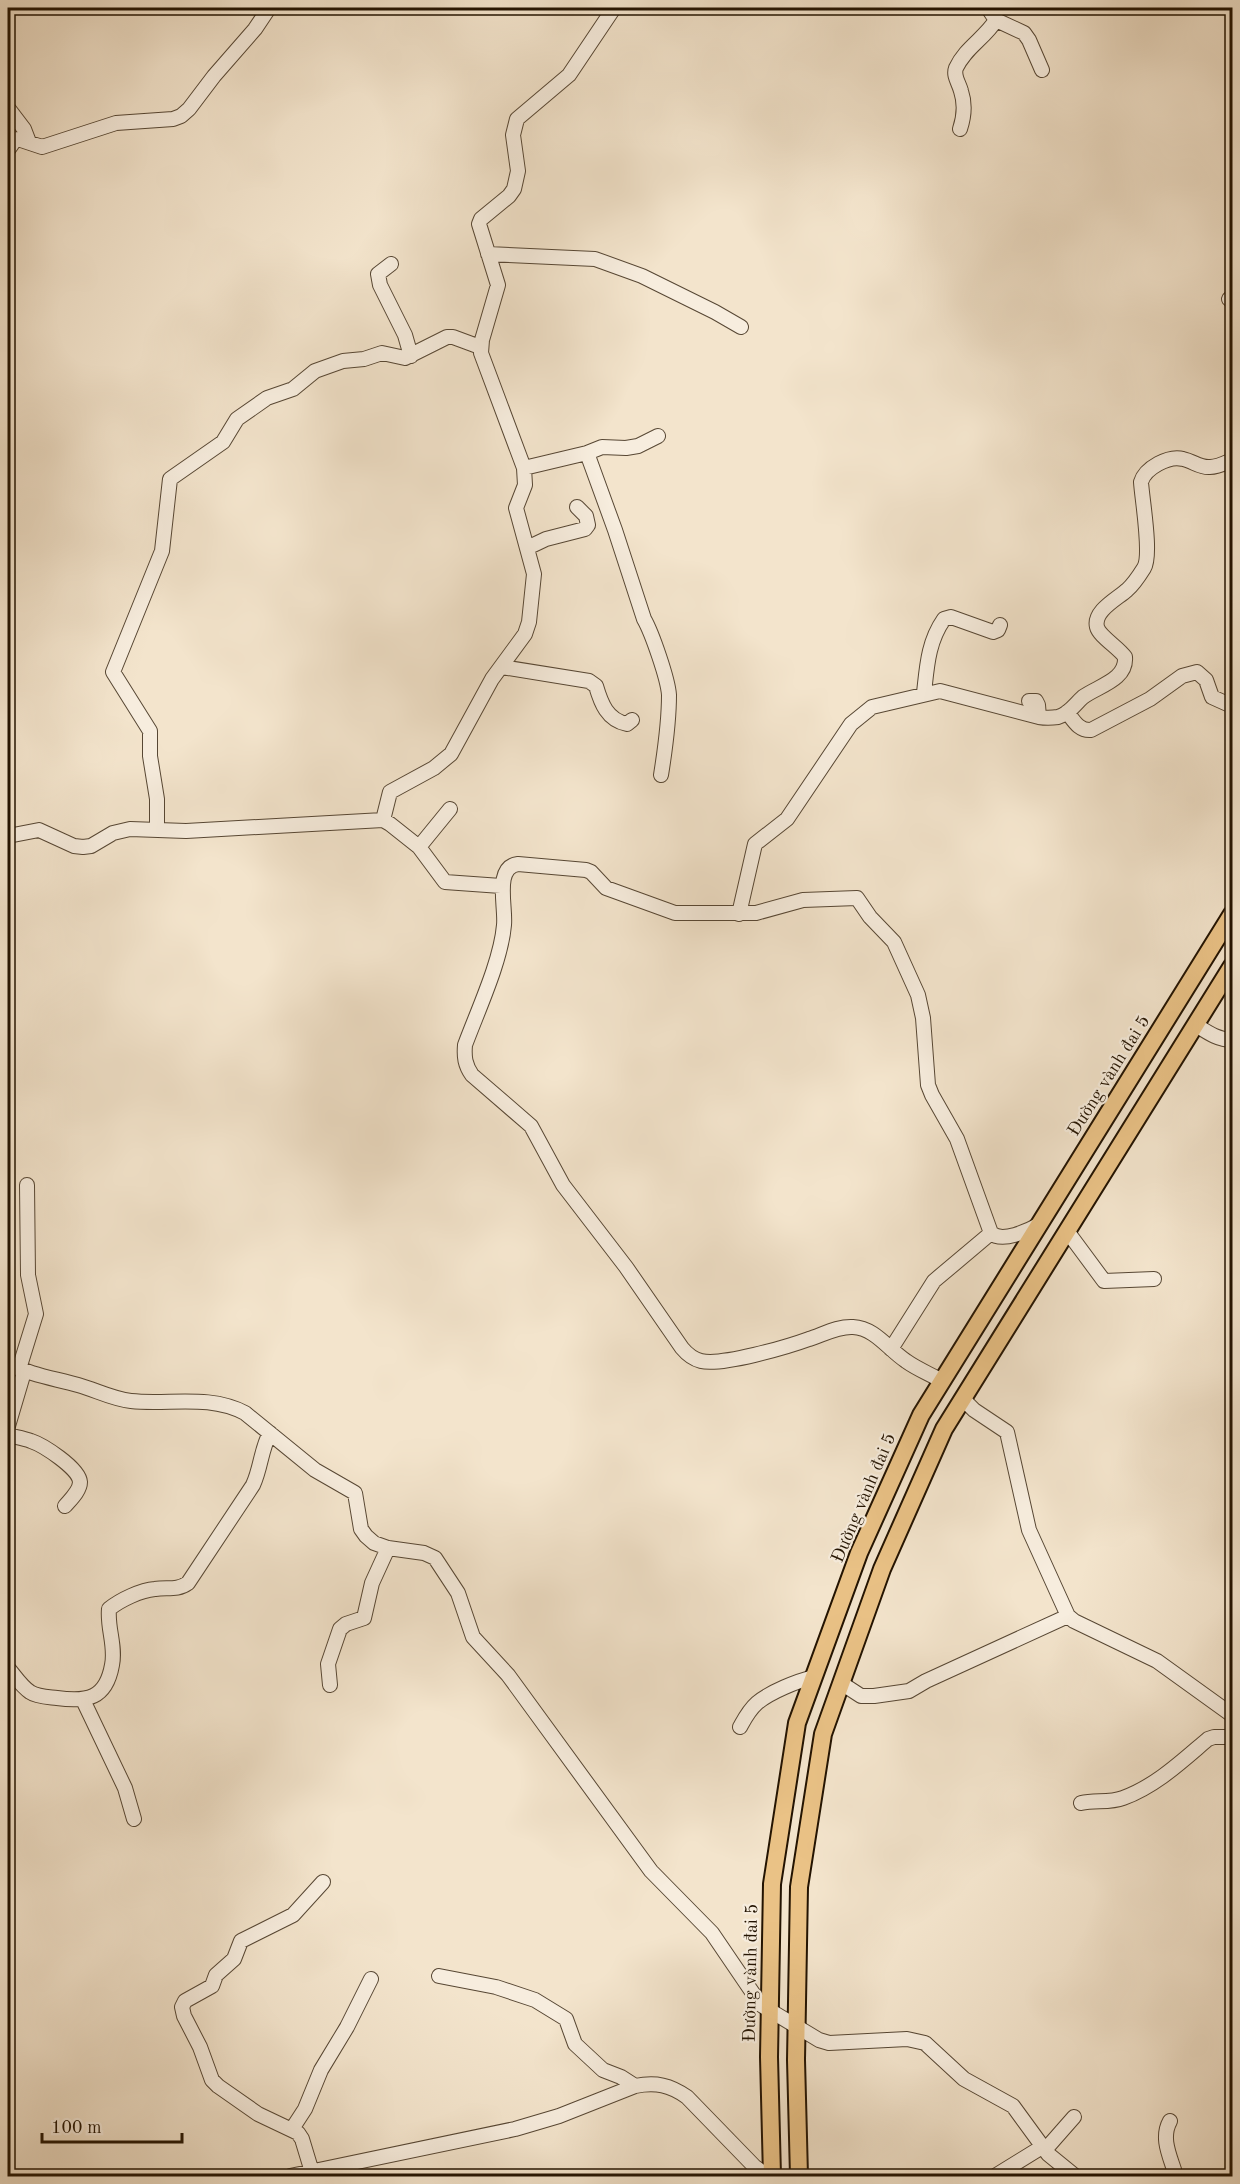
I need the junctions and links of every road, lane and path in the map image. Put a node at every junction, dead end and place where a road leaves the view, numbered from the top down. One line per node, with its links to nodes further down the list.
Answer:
1 (269, 8): 8 (street)
2 (614, 8): 10 (street)
3 (988, 8): 4 (street)
4 (996, 20): 5 (street); 7 (street)
5 (1042, 70)
6 (8, 108): 8 (street)
7 (960, 129)
8 (29, 142): 9 (street)
9 (8, 150)
10 (488, 254): 12 (street); 13 (street)
11 (391, 264): 14 (street)
12 (741, 327)
13 (480, 347): 14 (street); 18 (street)
14 (411, 356): 32 (street)
15 (658, 436): 16 (street)
16 (587, 453): 18 (street); 29 (street)
17 (1233, 460): 26 (street)
18 (525, 468): 20 (street)
19 (577, 507): 20 (street)
20 (527, 548): 22 (street)
21 (1000, 625): 23 (street)
22 (502, 667): 28 (street); 31 (street)
23 (924, 693): 27 (street); 36 (street)
24 (1029, 701): 27 (street)
25 (1233, 705): 26 (street)
26 (1067, 712): 27 (street)
27 (1039, 717)
28 (632, 720)
29 (661, 775)
30 (450, 809): 34 (street)
31 (383, 820): 32 (street); 34 (street)
32 (157, 830): 33 (street)
33 (8, 836)
34 (419, 847): 35 (street)
35 (501, 886): 36 (street); 46 (street)
36 (739, 914): 44 (street)
37 (1233, 914): 42 (main road, Đường vành đai 5)
38 (1233, 966): 39 (main road)
39 (1196, 1025): 40 (street); 43 (main road)
40 (1233, 1040)
41 (27, 1185): 47 (street)
42 (1040, 1224): 44 (street); 48 (main road, Đường vành đai 5)
43 (1067, 1231): 45 (street); 49 (main road)
44 (991, 1233): 46 (street)
45 (1154, 1279)
46 (891, 1349): 48 (street)
47 (17, 1368): 50 (street); 51 (street)
48 (942, 1381): 57 (main road, Đường vành đai 5)
49 (963, 1399): 55 (street); 58 (main road)
50 (8, 1426)
51 (270, 1433): 54 (street); 60 (street)
52 (8, 1435): 53 (street)
53 (65, 1506)
54 (388, 1548): 59 (street); 69 (street)
55 (1068, 1616): 58 (street); 61 (street)
56 (8, 1668): 60 (street)
57 (814, 1677): 62 (street); 69 (main road, Đường vành đai 5)
58 (841, 1683): 70 (main road)
59 (330, 1685)
60 (83, 1700): 65 (street)
61 (1233, 1715)
62 (740, 1727)
63 (1233, 1737): 64 (street)
64 (1081, 1803)
65 (134, 1819)
66 (323, 1882): 74 (street)
67 (439, 1976): 71 (street)
68 (371, 1979): 74 (street)
69 (769, 2011): 70 (street); 79 (main road, Đường vành đai 5)
70 (796, 2027): 75 (street); 80 (main road)
71 (635, 2086): 76 (street); 78 (street)
72 (1074, 2117): 75 (street)
73 (1170, 2121): 83 (street)
74 (292, 2129): 76 (street)
75 (1043, 2149): 81 (street); 82 (street)
76 (312, 2172): 77 (street)
77 (290, 2176)
78 (767, 2176)
79 (772, 2176)
80 (799, 2176)
81 (995, 2176)
82 (1075, 2176)
83 (1176, 2176)

